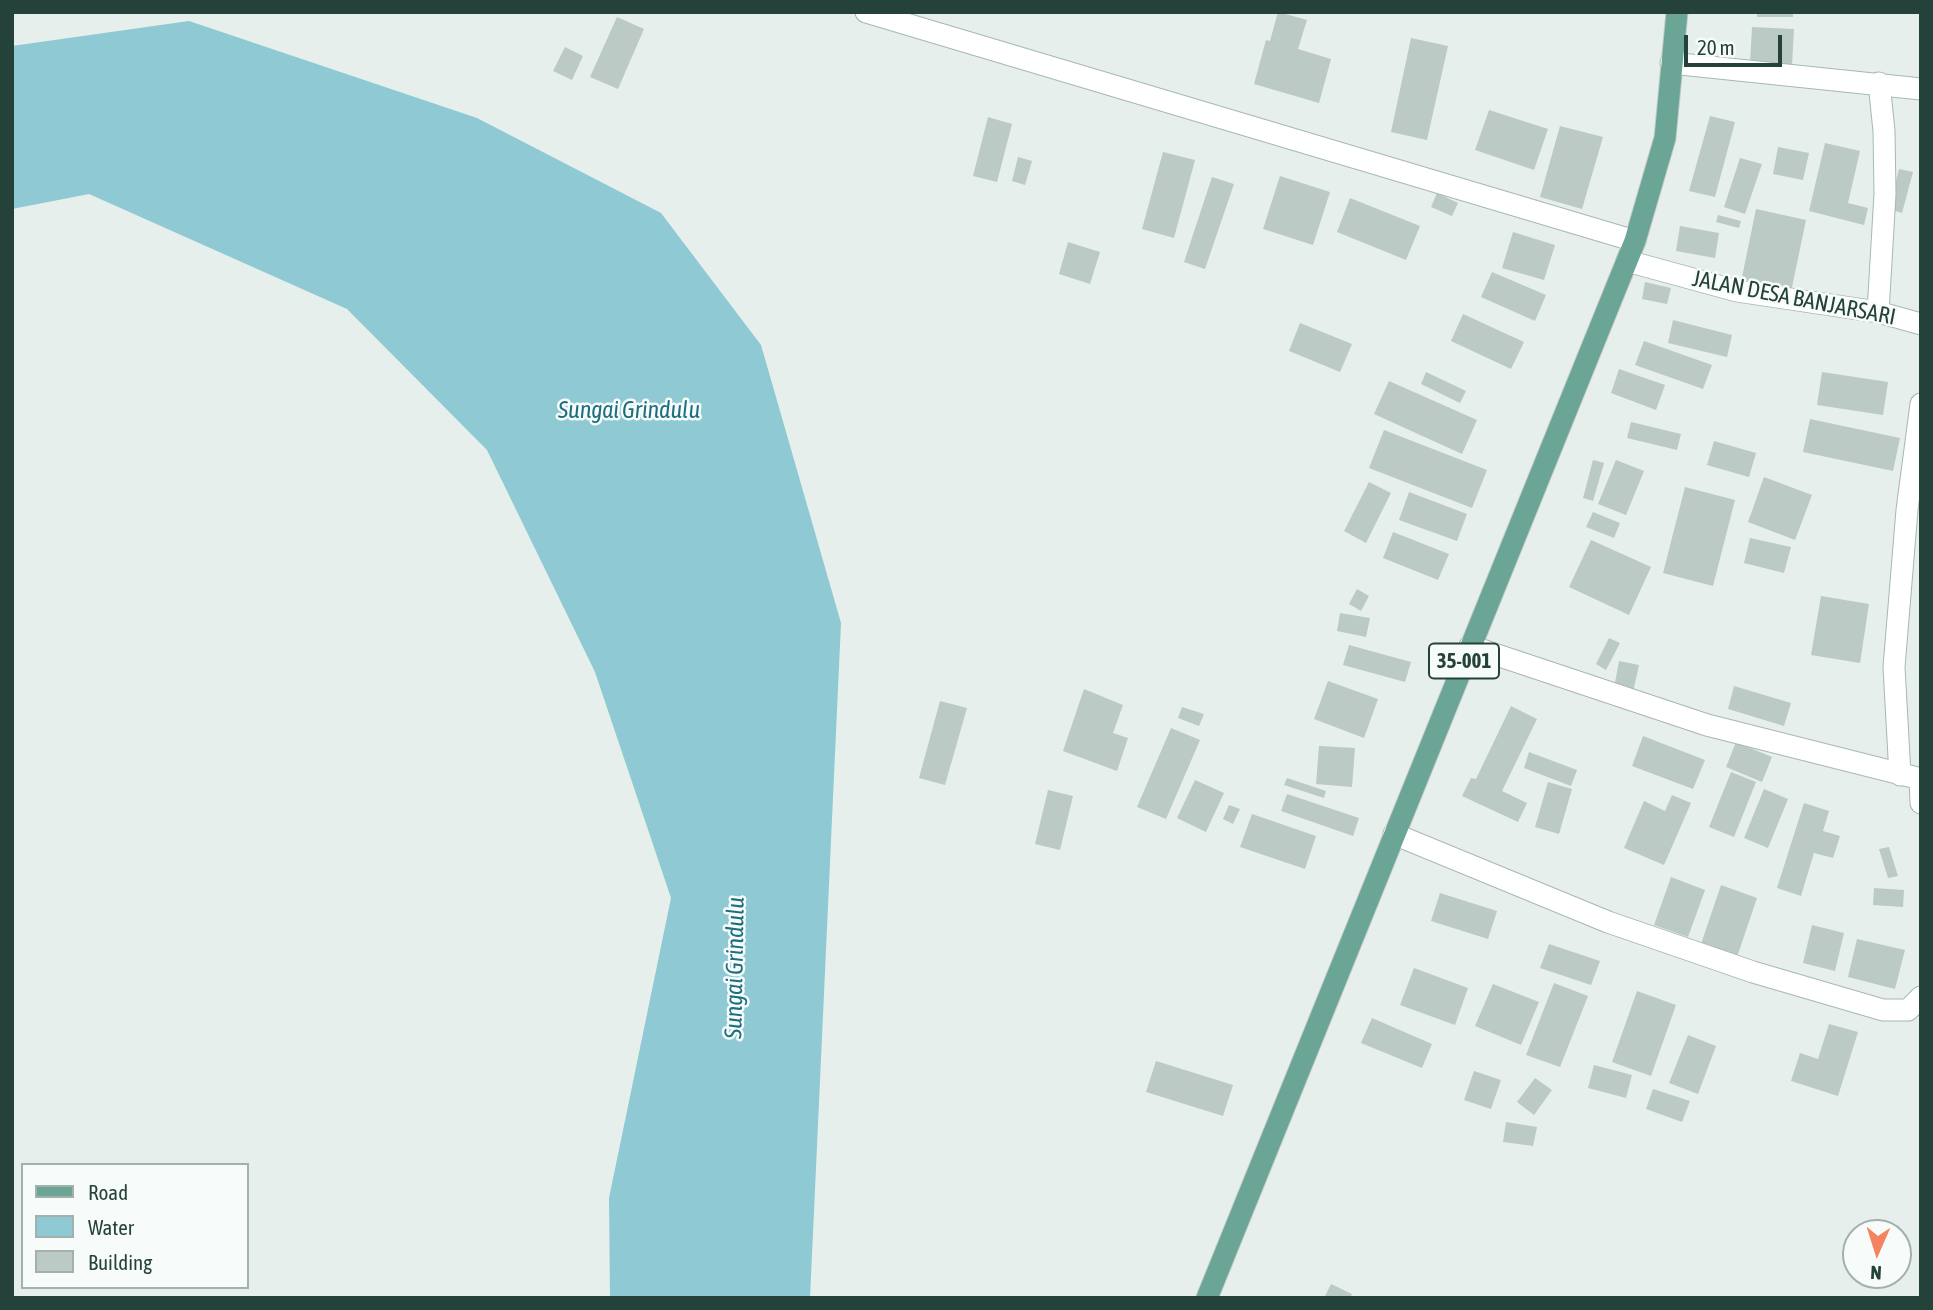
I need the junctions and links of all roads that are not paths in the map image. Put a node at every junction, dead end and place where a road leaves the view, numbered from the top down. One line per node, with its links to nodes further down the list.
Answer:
1 (866, 12): 6 (street)
2 (1677, 12): 3 (main road, 35-001)
3 (1671, 63): 4 (street); 6 (main road, 35-001)
4 (1879, 83): 5 (street); 8 (street)
5 (1921, 89)
6 (1635, 242): 7 (main road, 35-001)
7 (1627, 261): 8 (street, JALAN DESA BANJARSARI); 11 (main road, 35-001)
8 (1878, 312): 9 (street, JALAN DESA BANJARSARI)
9 (1921, 324)
10 (1921, 404): 12 (street)
11 (1470, 646): 12 (street); 14 (main road, 35-001)
12 (1913, 778): 13 (street)
13 (1921, 803)
14 (1394, 834): 15 (street); 16 (main road, 35-001)
15 (1921, 997)
16 (1207, 1298)

